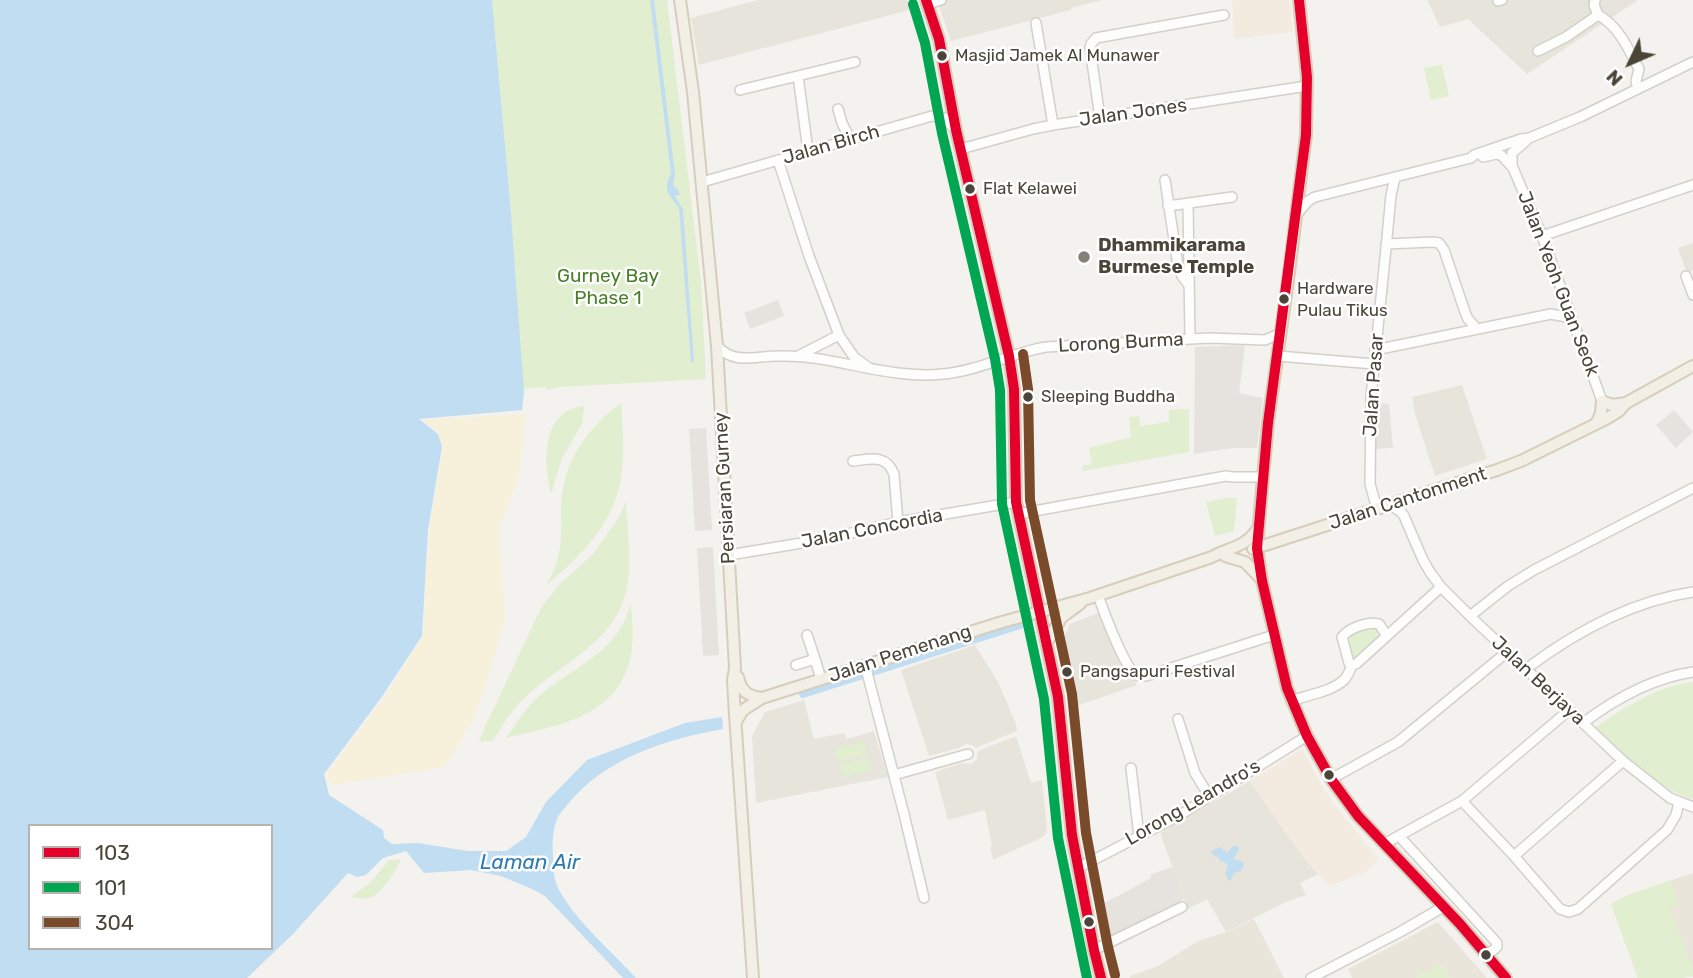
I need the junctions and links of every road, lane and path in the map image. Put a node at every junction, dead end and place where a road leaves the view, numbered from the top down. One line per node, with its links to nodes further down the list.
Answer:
1 (680, 0): 29 (main road, Persiaran Gurney)
2 (941, 0): 5 (street)
3 (1299, 0): 13 (main road)
4 (1595, 0): 7 (street)
5 (927, 2): 19 (main road)
6 (1224, 15): 17 (street)
7 (1598, 15): 9 (street); 14 (street)
8 (1036, 23): 18 (street)
9 (1538, 51)
10 (855, 62): 12 (street)
11 (1693, 62): 14 (street)
12 (798, 76): 15 (street); 23 (street)
13 (1307, 86): 17 (street, Jalan Jones); 34 (main road)
14 (1638, 89): 20 (street)
15 (740, 90)
16 (838, 109): 21 (street)
17 (1100, 118): 18 (street, Jalan Jones)
18 (1053, 125): 22 (street, Jalan Jones)
19 (956, 130): 21 (street, Jalan Birch); 22 (main road)
20 (1529, 138): 24 (street); 26 (street, Jalan Yeoh Guan Seok)
21 (850, 139): 23 (street, Jalan Birch)
22 (961, 149): 50 (main road)
23 (808, 151): 25 (street, Jalan Birch)
24 (1471, 158): 26 (street, Jalan Yeoh Guan Seok); 27 (street)
25 (778, 160): 29 (street, Jalan Birch); 45 (street)
26 (1513, 167): 35 (street, Jalan Yeoh Guan Seok)
27 (1395, 178): 34 (street); 36 (street, Jalan Pasar)
28 (1165, 180): 33 (street)
29 (702, 182): 47 (main road, Persiaran Gurney)
30 (1693, 184): 35 (street)
31 (1232, 197): 32 (street)
32 (1188, 204): 33 (street); 38 (street)
33 (1168, 206): 38 (street)
34 (1297, 214): 43 (main road)
35 (1542, 236): 41 (street, Jalan Yeoh Guan Seok)
36 (1386, 244): 40 (street); 48 (street, Jalan Pasar)
37 (1686, 276): 39 (street)
38 (1188, 284): 46 (street)
39 (1693, 295)
40 (1465, 312): 42 (street); 44 (street)
41 (1571, 318): 42 (street); 55 (street, Jalan Yeoh Guan Seok)
42 (1477, 329): 44 (street)
43 (1281, 333): 46 (street, Lorong Burma); 51 (main road)
44 (1459, 333): 48 (street)
45 (839, 335): 49 (street); 54 (street)
46 (1190, 339): 50 (street, Lorong Burma)
47 (717, 346): 49 (street, Lorong Burma); 70 (main road, Persiaran Gurney)
48 (1375, 350): 52 (street, Jalan Pasar)
49 (798, 356): 54 (street, Lorong Burma)
50 (1009, 356): 54 (street, Lorong Burma); 62 (main road)
51 (1278, 356): 52 (street); 59 (main road)
52 (1374, 364): 64 (street, Jalan Pasar)
53 (1693, 366): 56 (main road, Jalan Cantonment)
54 (870, 369)
55 (1602, 401): 56 (main road); 57 (main road)
56 (1626, 403): 57 (main road, Jalan Cantonment)
57 (1597, 422): 61 (main road, Jalan Cantonment)
58 (853, 461): 66 (street)
59 (1263, 477): 65 (street); 67 (main road)
60 (1693, 488): 78 (street)
61 (1416, 497): 63 (main road, Jalan Cantonment); 68 (street)
62 (1016, 502): 65 (main road); 66 (street, Jalan Concordia)
63 (1390, 505): 64 (main road, Jalan Cantonment); 68 (street, Jalan Berjaya)
64 (1377, 509): 69 (main road, Jalan Cantonment)
65 (1017, 514): 77 (main road)
66 (898, 522): 70 (street, Jalan Concordia)
67 (1258, 529): 69 (main road); 72 (main road, Jalan Cantonment)
68 (1411, 529): 74 (street, Jalan Berjaya)
69 (1257, 548): 71 (main road, Jalan Cantonment); 73 (main road)
70 (729, 555): 87 (main road, Persiaran Gurney)
71 (1224, 556): 72 (main road, Jalan Cantonment); 73 (main road)
72 (1212, 557): 76 (main road, Jalan Cantonment)
73 (1262, 581): 80 (main road)
74 (1441, 587): 78 (street, Jalan Berjaya); 81 (street)
75 (1693, 592): 88 (street)
76 (1094, 596): 77 (main road, Jalan Cantonment); 80 (street); 82 (main road)
77 (1039, 611): 82 (main road); 90 (main road, Jalan Pemenang)
78 (1470, 616): 83 (street, Jalan Berjaya)
79 (807, 635): 84 (street)
80 (1275, 635): 93 (main road)
81 (1387, 636): 86 (street); 86 (street)
82 (1047, 642): 114 (main road)
83 (1507, 652): 88 (street, Jalan Berjaya); 103 (street)
84 (815, 659): 85 (street); 91 (street)
85 (796, 665)
86 (1352, 665): 93 (street)
87 (735, 668): 92 (main road); 96 (main road, Persiaran Gurney)
88 (1526, 669): 94 (street, Jalan Berjaya)
89 (1693, 671): 97 (street)
90 (867, 672): 91 (main road, Jalan Pemenang); 102 (street)
91 (821, 679): 92 (main road, Jalan Pemenang)
92 (762, 698): 96 (main road, Jalan Pemenang)
93 (1291, 701): 98 (main road)
94 (1568, 711): 97 (street, Jalan Berjaya); 105 (street)
95 (1178, 719): 104 (street)
96 (737, 720): 120 (main road, Persiaran Gurney)
97 (1583, 723): 100 (street, Jalan Berjaya)
98 (1307, 736): 103 (main road); 104 (street, Lorong Leandro's)
99 (968, 754): 102 (street)
100 (1623, 761): 106 (street, Jalan Berjaya); 111 (street)
101 (1131, 768): 108 (street)
102 (894, 775): 115 (street)
103 (1331, 779): 110 (main road)
104 (1209, 796): 108 (street, Lorong Leandro's)
105 (1462, 802): 109 (street); 112 (street)
106 (1679, 802): 107 (street, Jalan Berjaya); 113 (street)
107 (1693, 807)
108 (1139, 836): 114 (street, Lorong Leandro's)
109 (1399, 836): 110 (street); 119 (street)
110 (1384, 844): 117 (main road)
111 (1523, 848): 112 (street); 113 (street)
112 (1514, 856): 113 (street)
113 (1523, 866)
114 (1078, 868): 118 (main road)
115 (924, 898)
116 (1182, 907): 118 (street)
117 (1443, 907): 119 (main road); 122 (street)
118 (1094, 950): 121 (main road)
119 (1488, 956): 123 (main road)
120 (752, 978)
121 (1101, 978)
122 (1311, 978)
123 (1506, 978)

